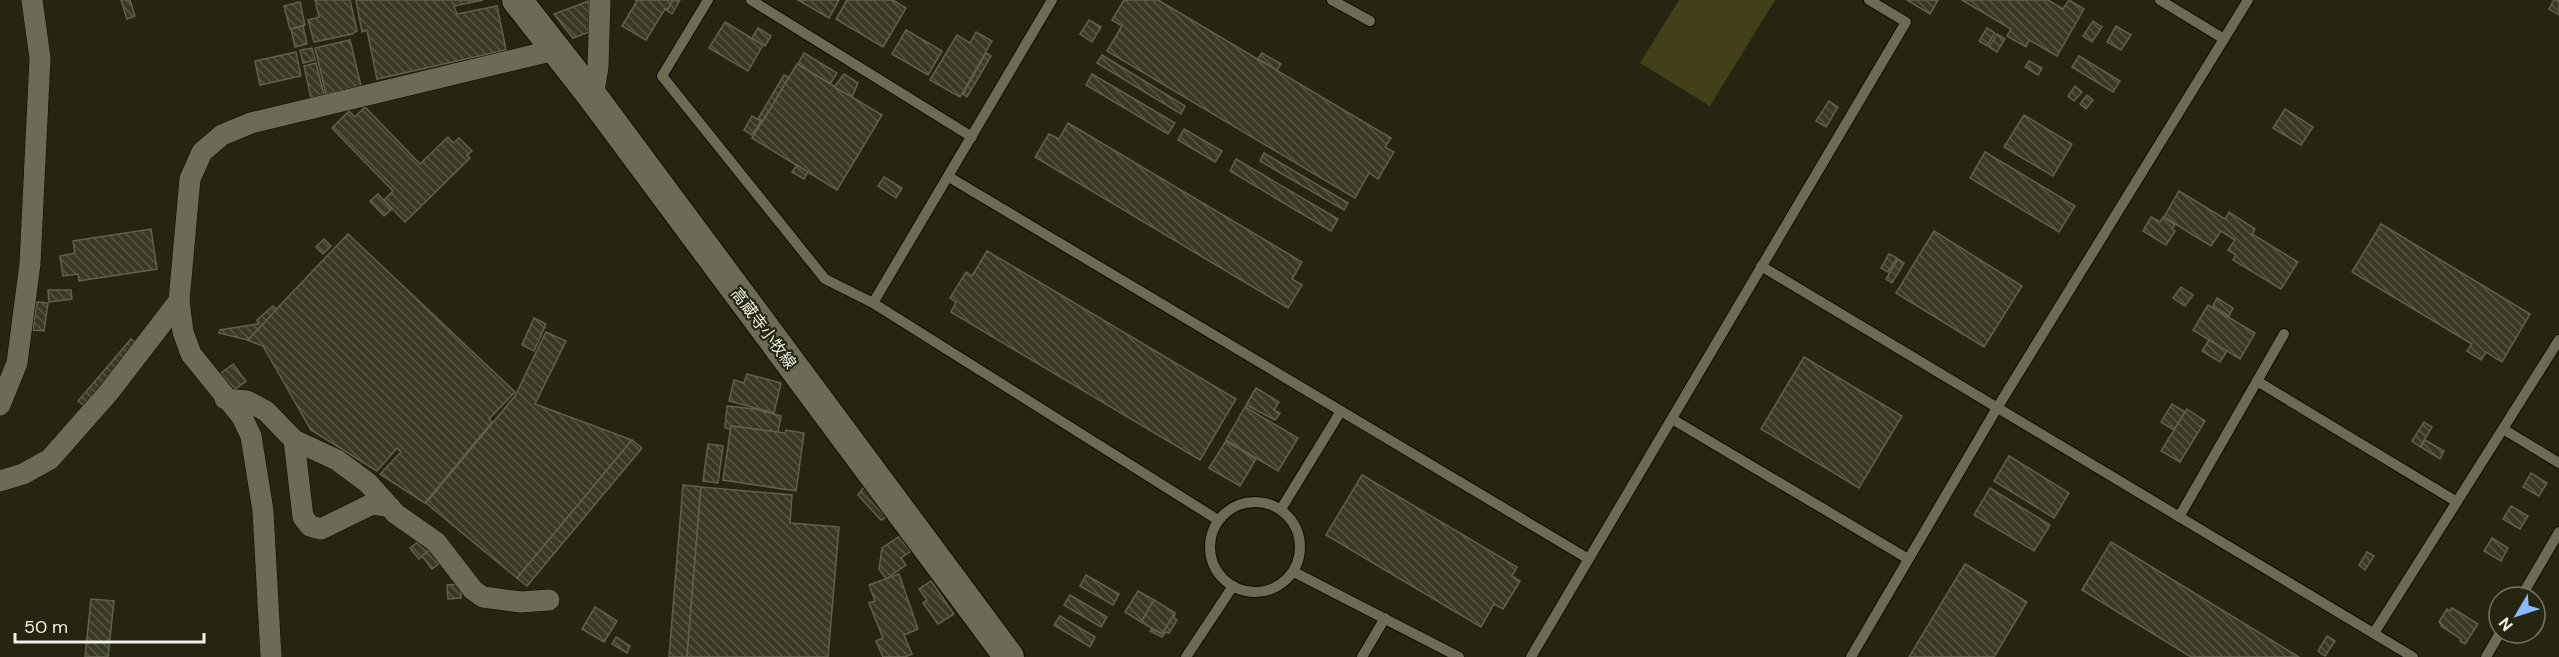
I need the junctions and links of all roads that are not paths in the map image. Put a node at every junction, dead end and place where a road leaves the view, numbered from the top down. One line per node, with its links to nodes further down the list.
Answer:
1 (32, 0): 24 (street)
2 (517, 0): 13 (main road, 高蔵寺小牧線)
3 (600, 0): 14 (street)
4 (708, 0): 19 (lane)
5 (751, 0): 15 (lane)
6 (1052, 0): 15 (lane)
7 (1335, 0): 11 (lane)
8 (1869, 0): 17 (lane)
9 (2160, 0): 12 (lane)
10 (2248, 0): 12 (lane)
11 (1370, 21)
12 (2224, 39): 25 (lane)
13 (555, 50): 14 (main road, 高蔵寺小牧線); 18 (street)
14 (593, 97): 47 (main road, 高蔵寺小牧線)
15 (972, 136): 16 (lane)
16 (949, 177): 19 (lane); 26 (lane)
17 (1761, 266): 25 (lane); 27 (lane)
18 (180, 301): 23 (street); 31 (street)
19 (873, 303): 36 (lane)
20 (2284, 334): 22 (lane)
21 (2559, 340): 28 (lane)
22 (2258, 381): 32 (lane); 35 (lane)
23 (225, 399): 29 (street); 46 (street)
24 (0, 405)
25 (1997, 408): 35 (lane); 39 (lane)
26 (1341, 411): 34 (lane); 38 (lane)
27 (1672, 418): 38 (lane); 39 (lane)
28 (2503, 429): 30 (lane); 32 (lane)
29 (294, 440): 33 (street); 33 (street)
30 (2559, 463)
31 (0, 481)
32 (2457, 502): 45 (lane)
33 (390, 507): 43 (street)
34 (1281, 509): 36 (lane); 40 (lane)
35 (2179, 517): 45 (lane)
36 (1218, 520): 42 (lane)
37 (2559, 532): 41 (lane)
38 (1589, 559): 51 (lane)
39 (1908, 559): 52 (lane)
40 (1293, 572): 42 (lane); 44 (lane)
41 (2528, 585)
42 (1233, 586): 48 (lane)
43 (549, 600)
44 (1385, 618): 49 (lane); 50 (lane)
45 (2374, 633): 53 (lane)
46 (271, 657)
47 (1009, 657)
48 (1186, 657)
49 (1362, 657)
50 (1460, 657)
51 (1531, 657)
52 (1851, 657)
53 (2414, 657)

